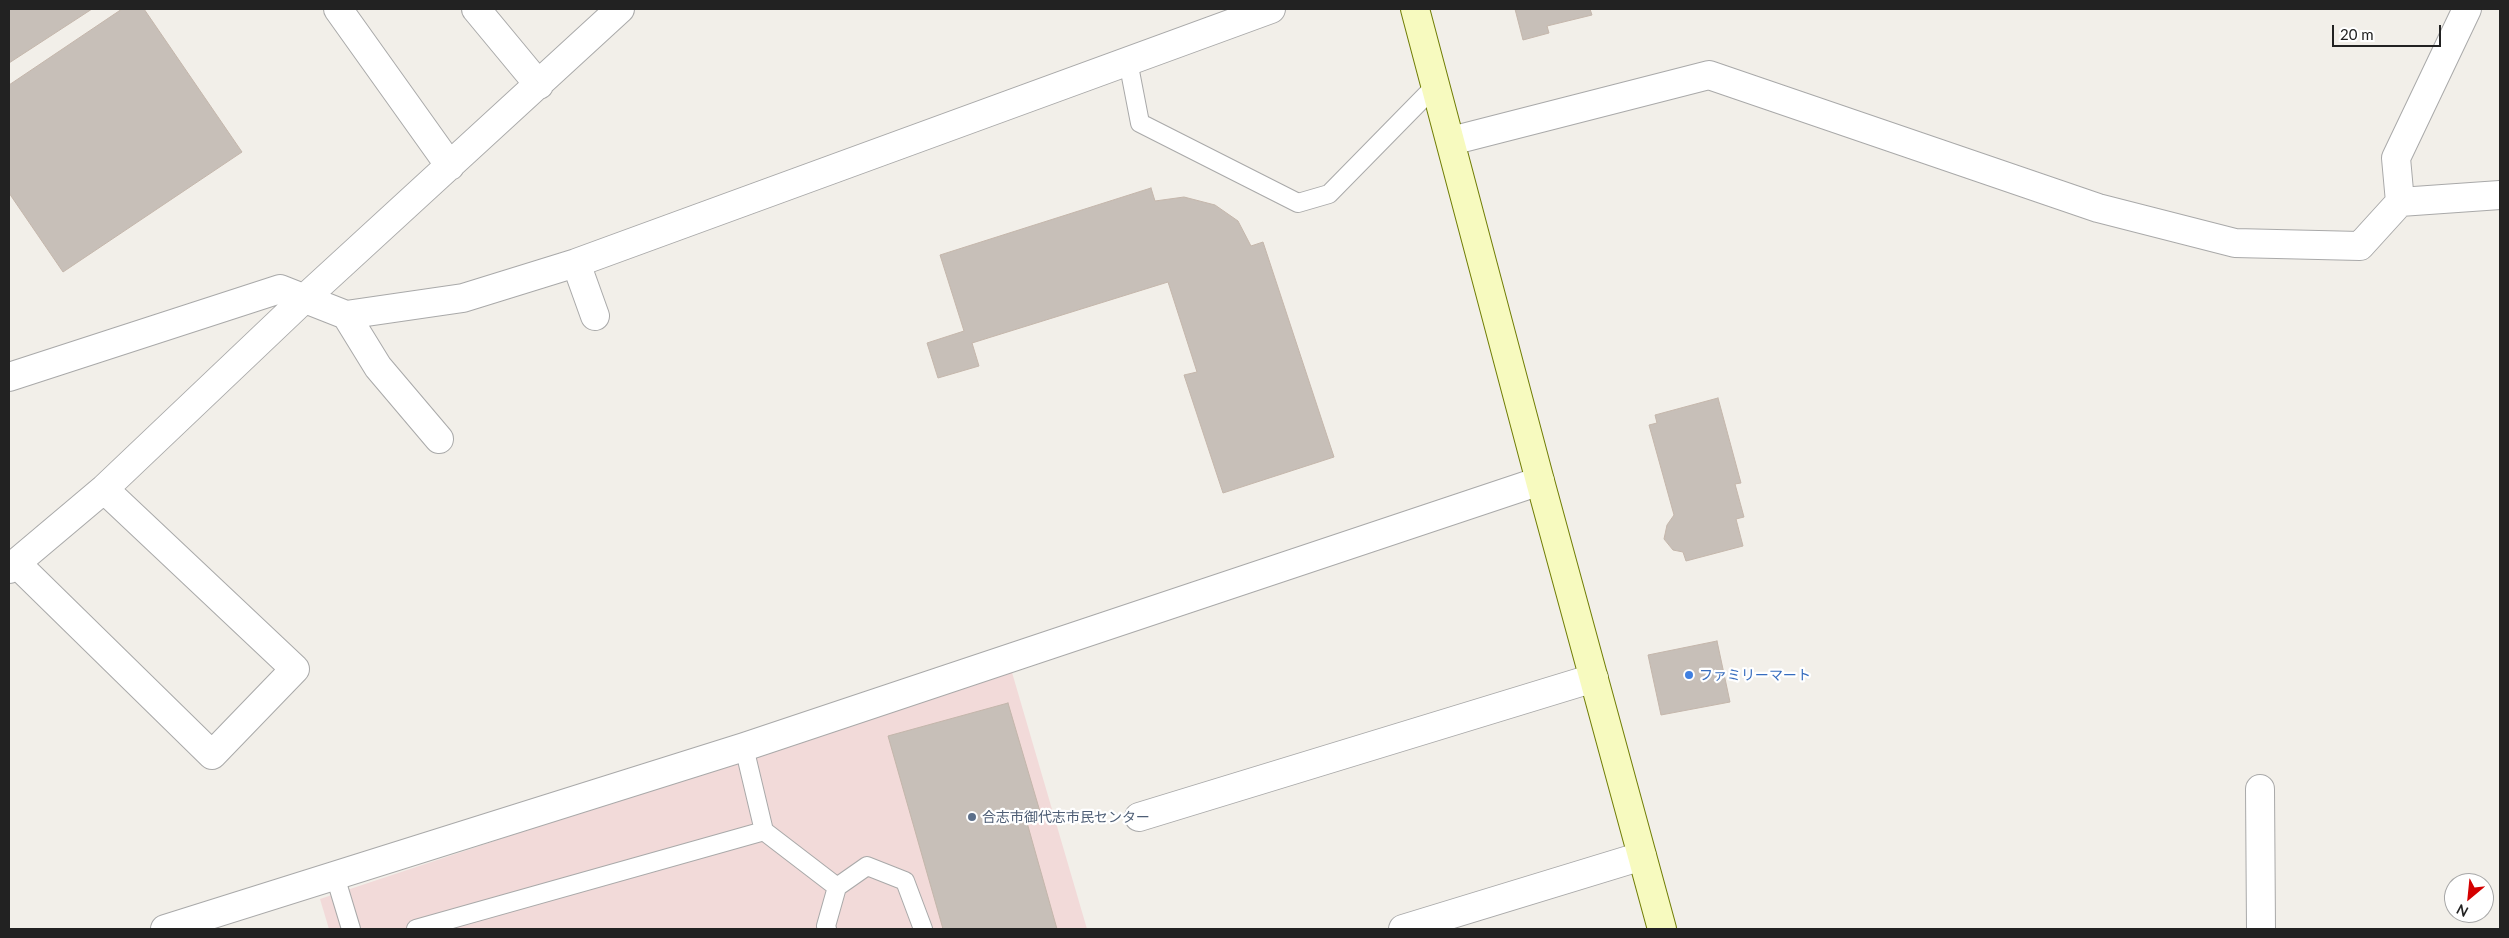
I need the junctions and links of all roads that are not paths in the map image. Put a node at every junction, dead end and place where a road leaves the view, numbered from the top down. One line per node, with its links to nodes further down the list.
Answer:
1 (338, 9): 11 (street)
2 (476, 9): 8 (street)
3 (620, 9): 8 (street)
4 (1271, 9): 7 (street)
5 (1415, 9): 9 (street)
6 (2467, 9): 13 (street)
7 (1128, 61): 9 (lane); 14 (street)
8 (539, 85): 11 (street)
9 (1436, 86): 10 (street)
10 (1451, 141): 13 (street); 20 (street)
11 (450, 166): 15 (street)
12 (2500, 195): 13 (street)
13 (2400, 202)
14 (576, 263): 16 (street); 17 (street)
15 (305, 298): 16 (street); 18 (street); 21 (street)
16 (346, 315): 19 (street)
17 (595, 316)
18 (9, 377)
19 (439, 439)
20 (1540, 481): 23 (street); 24 (street)
21 (104, 489): 22 (street); 22 (street)
22 (12, 566)
23 (1594, 678): 26 (street); 28 (street)
24 (744, 747): 27 (lane); 29 (street)
25 (2260, 790): 38 (street)
26 (1139, 817)
27 (764, 831): 30 (lane); 33 (lane)
28 (1642, 856): 36 (street); 37 (street)
29 (335, 876): 31 (street); 32 (lane)
30 (837, 887): 34 (lane); 35 (lane)
31 (164, 929)
32 (351, 929)
33 (416, 929)
34 (827, 929)
35 (923, 929)
36 (1404, 929)
37 (1662, 929)
38 (2261, 929)

